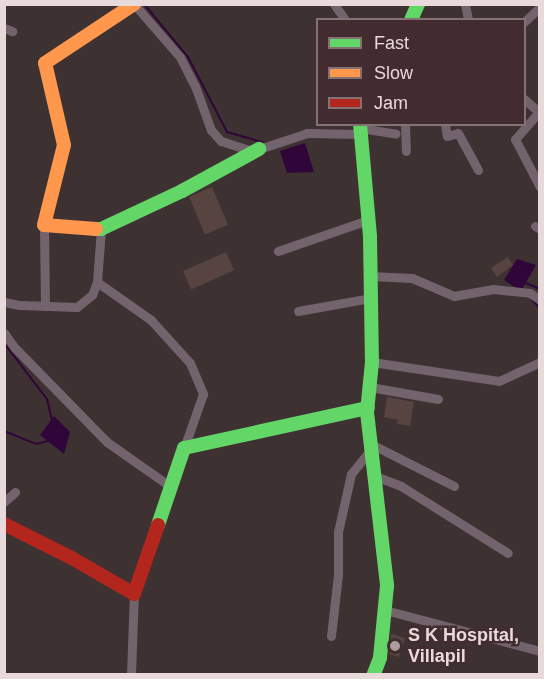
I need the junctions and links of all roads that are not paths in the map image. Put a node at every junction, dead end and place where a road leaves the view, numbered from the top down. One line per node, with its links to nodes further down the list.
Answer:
1 (134, 4): 14 (street); 19 (street)
2 (334, 4): 4 (street)
3 (540, 7): 5 (street)
4 (344, 18)
5 (526, 21)
6 (526, 100): 7 (street)
7 (538, 109): 8 (street)
8 (526, 124)
9 (405, 126): 15 (street)
10 (445, 126): 16 (street)
11 (524, 126): 17 (street)
12 (360, 129): 13 (street); 14 (street); 18 (street)
13 (396, 134)
14 (259, 149): 20 (street)
15 (406, 151)
16 (478, 170)
17 (540, 187)
18 (368, 220): 21 (street); 22 (street)
19 (44, 225): 20 (street); 27 (street)
20 (101, 229): 23 (street)
21 (278, 251)
22 (370, 276): 24 (street); 25 (street)
23 (97, 282): 27 (street); 36 (street)
24 (370, 298): 28 (street); 30 (street)
25 (540, 300)
26 (4, 302): 27 (street)
27 (45, 306)
28 (298, 311)
29 (4, 333): 39 (street)
30 (372, 362): 31 (street); 32 (street)
31 (540, 362)
32 (370, 387): 33 (street); 34 (street)
33 (438, 399)
34 (368, 408): 35 (street); 36 (street)
35 (372, 446): 37 (street); 38 (street); 46 (street)
36 (184, 448): 39 (street)
37 (375, 476): 43 (street); 45 (street)
38 (454, 486)
39 (171, 487): 44 (street)
40 (15, 492): 41 (street)
41 (4, 502)
42 (4, 524): 44 (street)
43 (508, 553)
44 (135, 594): 48 (street)
45 (385, 610): 47 (street); 49 (street)
46 (331, 636)
47 (540, 651)
48 (131, 675)
49 (374, 675)

